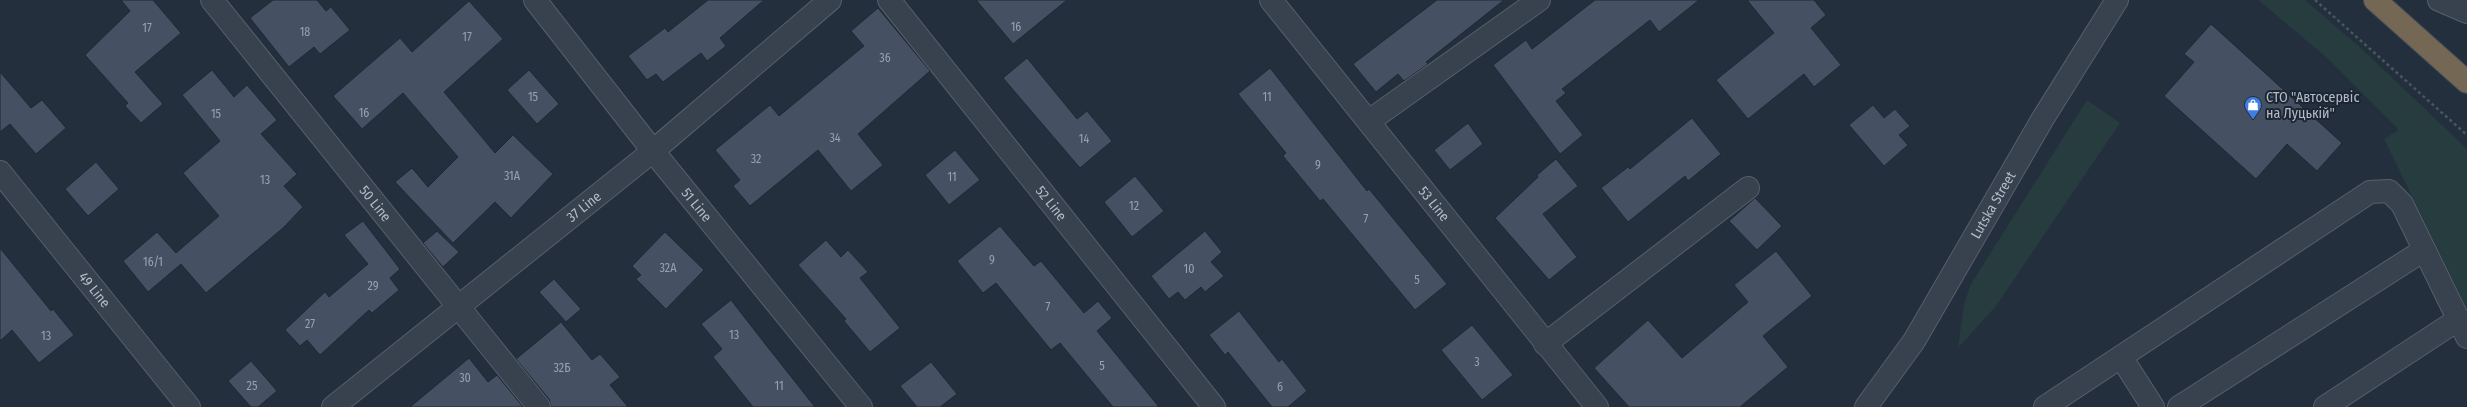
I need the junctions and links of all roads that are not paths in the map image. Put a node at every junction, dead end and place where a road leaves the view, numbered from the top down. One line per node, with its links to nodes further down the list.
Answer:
1 (212, 0): 17 (street, 50 Line)
2 (535, 0): 13 (street, 51 Line)
3 (830, 0): 13 (street, 37 Line)
4 (889, 0): 26 (street, 52 Line)
5 (1271, 0): 12 (street, 53 Line)
6 (1539, 0): 12 (street)
7 (2117, 0): 21 (street, Lutska Street)
8 (2375, 0): 11 (highway)
9 (2439, 0): 10 (street)
10 (2467, 12)
11 (2467, 82)
12 (1369, 122): 19 (street, 53 Line)
13 (653, 151): 17 (street, 37 Line); 25 (street, 51 Line)
14 (0, 172): 22 (street, 49 Line)
15 (1748, 188): 19 (street)
16 (2424, 250): 18 (street); 20 (street); 30 (street)
17 (458, 305): 23 (street, 37 Line); 24 (street, 50 Line)
18 (2463, 328): 31 (street)
19 (1545, 344): 27 (street, 53 Line)
20 (2120, 357): 28 (street); 29 (street)
21 (1870, 404)
22 (189, 407)
23 (333, 407)
24 (539, 407)
25 (861, 407)
26 (1214, 407)
27 (1597, 407)
28 (2045, 407)
29 (2153, 407)
30 (2179, 407)
31 (2325, 407)

